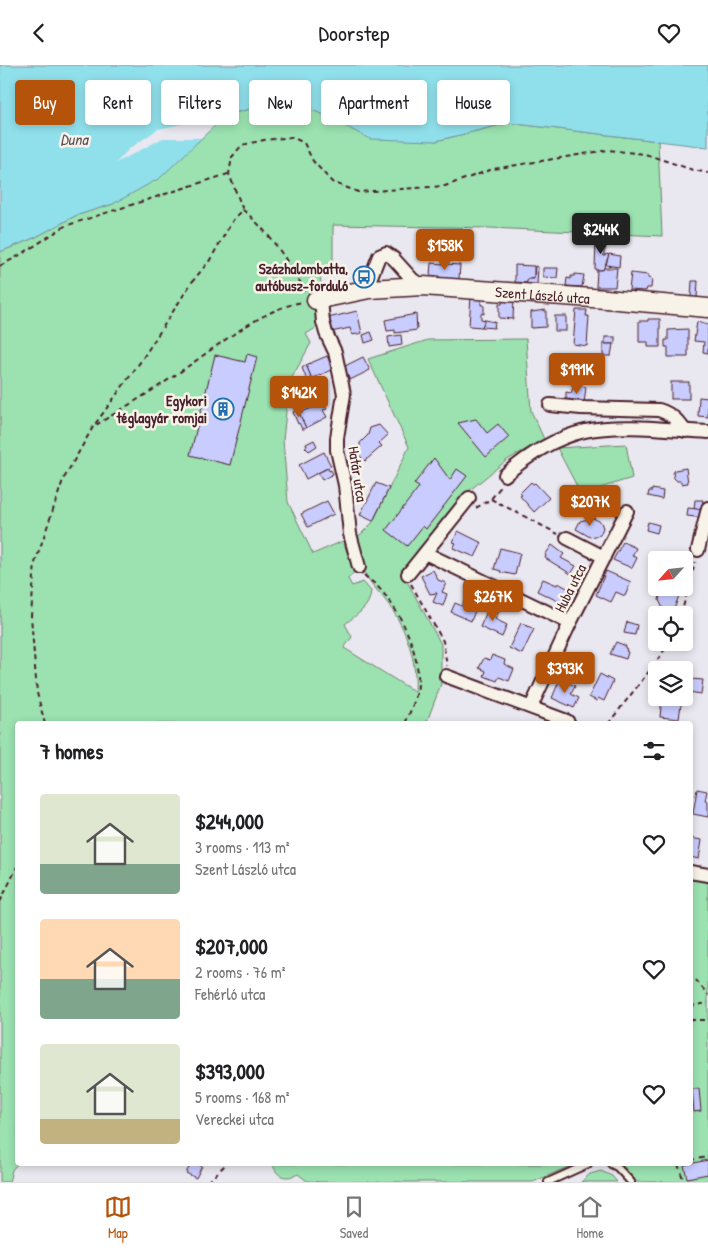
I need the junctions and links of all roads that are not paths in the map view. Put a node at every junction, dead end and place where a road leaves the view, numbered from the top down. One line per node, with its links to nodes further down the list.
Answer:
1 (423, 286): 2 (street, Szent László utca); 2 (street); 4 (street, Szent László utca)
2 (369, 289): 3 (street, Szent László utca)
3 (315, 300): 16 (street, Határ utca)
4 (708, 308)
5 (550, 405): 6 (street)
6 (685, 431): 7 (street); 8 (street)
7 (708, 432)
8 (505, 475)
9 (469, 498): 14 (street)
10 (708, 508): 13 (street)
11 (627, 511): 15 (street, Huba utca)
12 (567, 538): 15 (street)
13 (698, 550)
14 (425, 553): 17 (street); 18 (street)
15 (604, 557): 18 (street, Huba utca)
16 (359, 567)
17 (408, 574)
18 (570, 623): 20 (street, Huba utca)
19 (446, 676): 20 (street)
20 (531, 707): 21 (street)
21 (567, 721)
22 (693, 872): 23 (street)
23 (708, 875)
24 (584, 1166): 26 (lane)
25 (615, 1166): 27 (lane)
26 (548, 1182)
27 (631, 1182)

